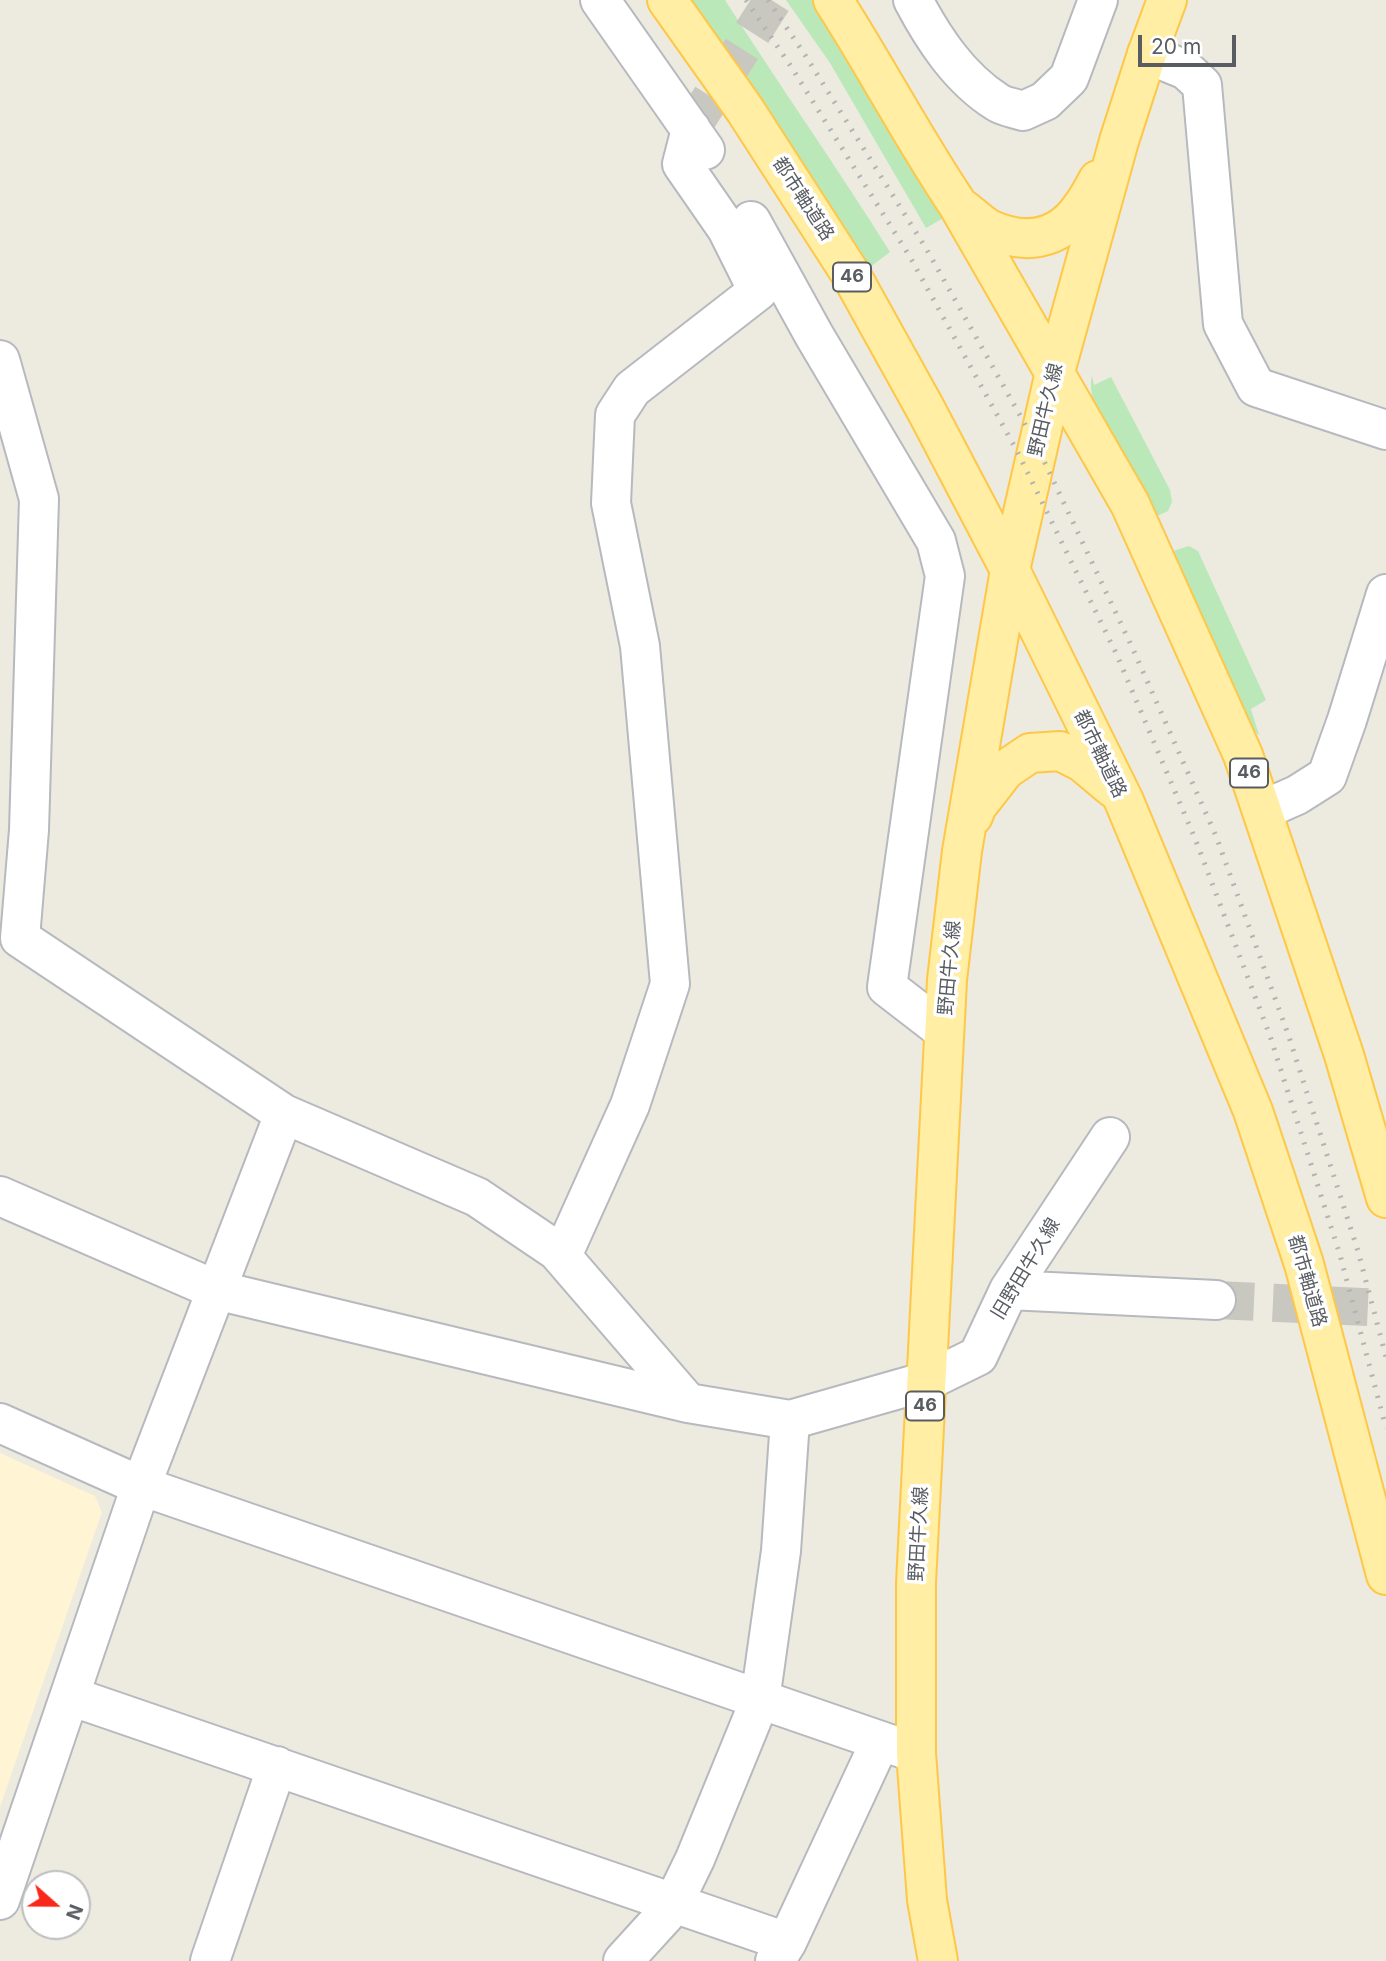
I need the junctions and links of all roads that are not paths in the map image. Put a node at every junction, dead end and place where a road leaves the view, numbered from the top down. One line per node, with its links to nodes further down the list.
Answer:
1 (600, 0): 8 (street)
2 (667, 0): 14 (main road, 都市軸道路 / 46)
3 (833, 0): 10 (main road, 46)
4 (913, 0): 5 (street)
5 (1098, 0)
6 (1167, 0): 7 (main road, 野田牛久線 / 46)
7 (1147, 54): 9 (main road, 野田牛久線 / 46); 13 (street)
8 (691, 129): 21 (street); 26 (street)
9 (1119, 141): 10 (main road); 12 (main road, 野田牛久線 / 46)
10 (958, 205): 12 (main road, 46)
11 (0, 360): 18 (street)
12 (1055, 372): 14 (main road, 野田牛久線 / 46); 17 (main road, 46)
13 (1386, 430)
14 (1010, 570): 16 (main road, 都市軸道路 / 46); 19 (main road, 野田牛久線 / 46)
15 (1386, 594): 17 (street)
16 (1124, 801): 19 (main road); 35 (main road, 都市軸道路 / 46)
17 (1263, 810): 25 (main road, 46)
18 (15, 828): 20 (street)
19 (962, 851): 21 (main road, 野田牛久線 / 46)
20 (10, 936): 22 (street)
21 (944, 1031): 30 (main road, 野田牛久線 / 46)
22 (284, 1114): 26 (street); 27 (street)
23 (1110, 1137): 28 (street, 旧野田牛久線)
24 (0, 1196): 27 (street)
25 (1386, 1198)
26 (562, 1256): 31 (street)
27 (216, 1290): 31 (street); 34 (street)
28 (1009, 1290): 29 (street); 30 (street, 旧野田牛久線)
29 (1216, 1300)
30 (927, 1381): 32 (street, 旧野田牛久線); 39 (main road, 野田牛久線 / 46)
31 (688, 1403): 32 (street)
32 (790, 1420): 37 (street)
33 (0, 1423): 34 (street)
34 (141, 1486): 36 (street); 37 (street)
35 (1386, 1575)
36 (69, 1696): 40 (street); 41 (street)
37 (760, 1700): 38 (street); 42 (street)
38 (880, 1742): 39 (street); 43 (street)
39 (916, 1753): 46 (main road, 野田牛久線 / 46)
40 (277, 1766): 42 (street); 44 (street)
41 (0, 1900)
42 (674, 1902): 43 (street); 45 (street)
43 (781, 1952)
44 (218, 1959)
45 (623, 1961)
46 (938, 1961)

